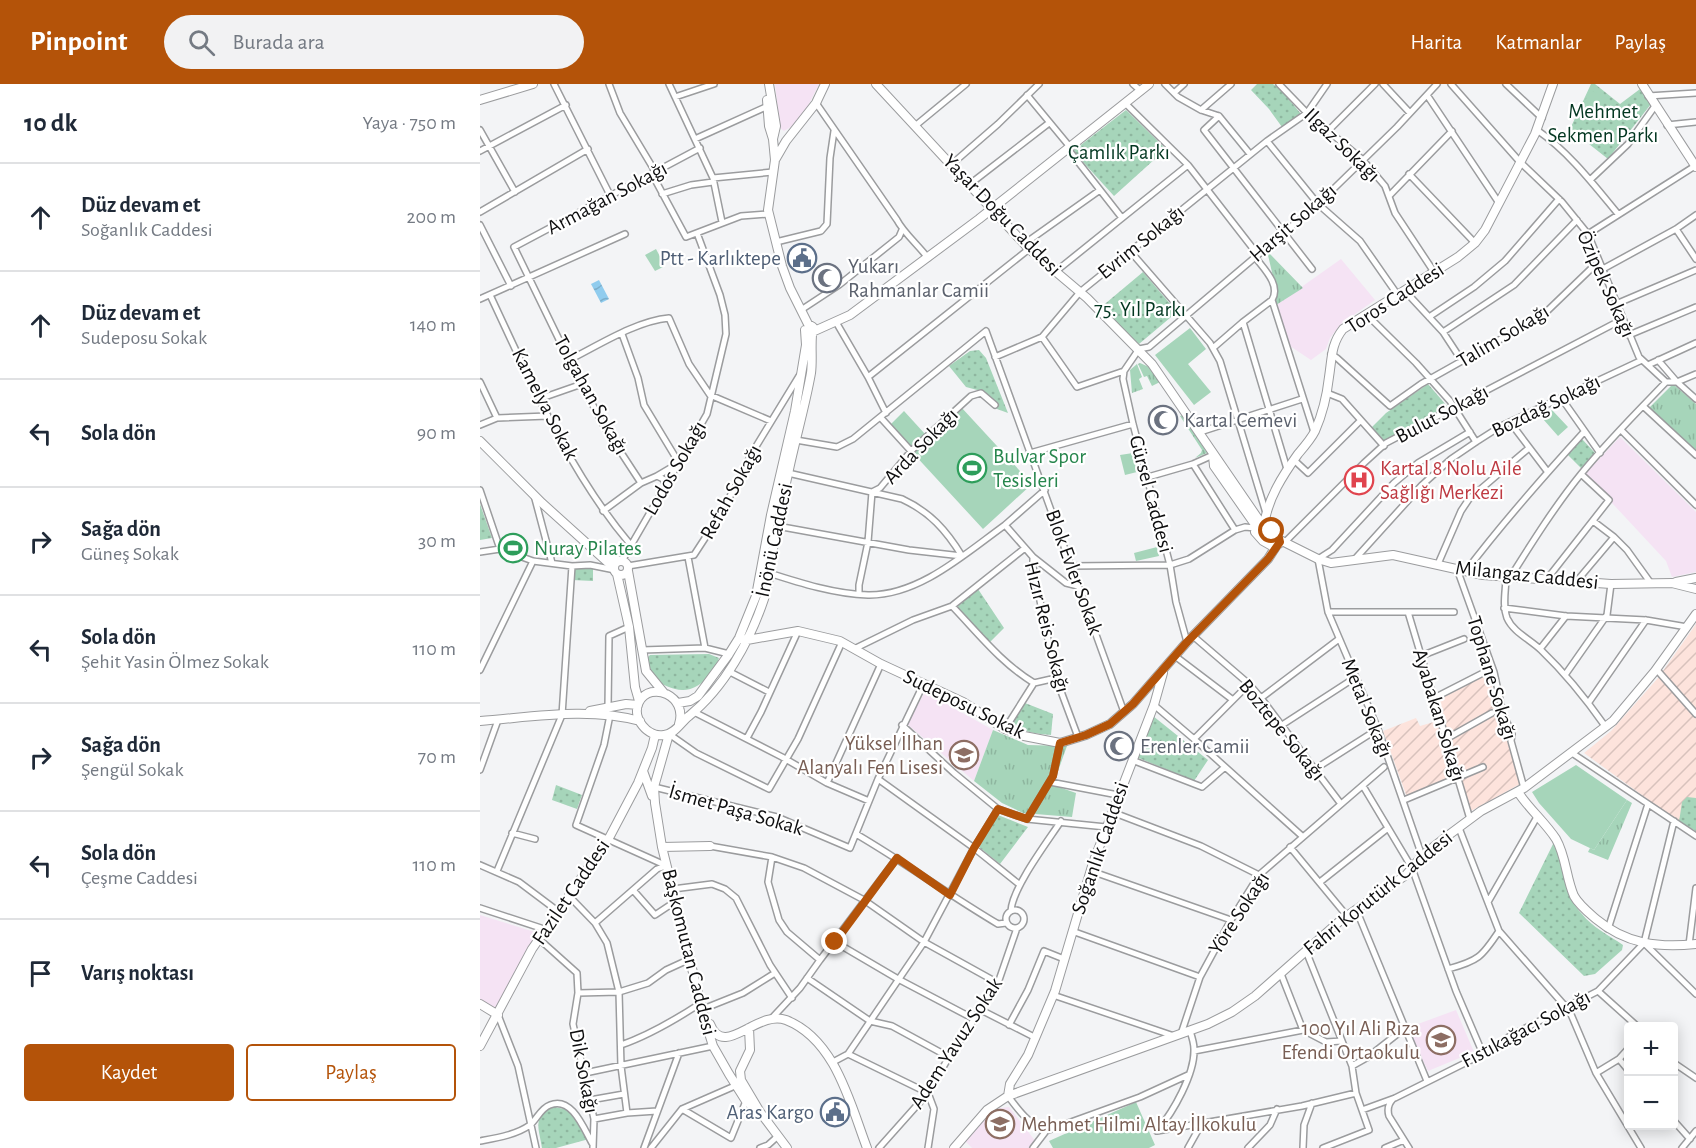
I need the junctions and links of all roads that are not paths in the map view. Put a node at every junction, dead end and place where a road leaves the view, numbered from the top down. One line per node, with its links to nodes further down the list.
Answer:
1 (533, 84): 26 (street)
2 (554, 84): 37 (street)
3 (609, 84): 71 (street)
4 (669, 84): 33 (street)
5 (714, 84): 33 (street)
6 (764, 84): 38 (street)
7 (769, 84): 55 (street)
8 (825, 84): 35 (street)
9 (966, 84): 48 (street)
10 (1038, 84): 30 (street)
11 (1133, 84): 27 (street)
12 (1149, 84): 27 (street)
13 (1165, 84): 28 (street)
14 (1184, 84): 28 (street)
15 (1232, 84): 40 (street)
16 (1279, 84): 41 (street, Ilgaz Sokağı)
17 (1327, 84): 41 (street)
18 (1375, 84): 52 (street)
19 (1383, 84): 42 (street)
20 (1437, 84): 31 (street, Harşit Sokağı)
21 (1451, 84): 65 (street, Özipek Sokağı)
22 (1506, 84): 44 (street)
23 (1553, 84): 44 (street, Toros Caddesi)
24 (1642, 84): 32 (street)
25 (880, 85): 48 (street, Yaşar Doğu Caddesi)
26 (505, 88): 34 (street)
27 (1141, 91): 36 (street)
28 (1173, 93): 40 (street)
29 (1696, 93): 32 (street)
30 (1027, 95): 46 (street); 66 (street)
31 (1427, 95): 42 (street, Harşit Sokağı); 53 (street)
32 (1648, 96): 39 (street)
33 (675, 97): 54 (street)
34 (480, 100)
35 (816, 103): 51 (street); 63 (street)
36 (1125, 103): 59 (street); 67 (street)
37 (566, 105): 57 (street); 60 (street)
38 (768, 106): 54 (street); 55 (street)
39 (1655, 106): 47 (street); 74 (street)
40 (1201, 111): 43 (street)
41 (1307, 113): 52 (street, Ilgaz Sokağı); 56 (street, Evrim Sokağı)
42 (1410, 113): 64 (street, Harşit Sokağı)
43 (1219, 116): 62 (street); 69 (street)
44 (1542, 118): 50 (street, Toros Caddesi)
45 (1696, 122): 47 (street)
46 (1049, 123): 59 (street); 75 (street)
47 (1667, 125): 68 (street)
48 (915, 126): 66 (street, Yaşar Doğu Caddesi)
49 (480, 130): 57 (street)
50 (1537, 130): 65 (street, Toros Caddesi); 74 (street)
51 (834, 131): 95 (street); 100 (street)
52 (1328, 131): 64 (street, Ilgaz Sokağı)
53 (1452, 131): 72 (street); 83 (street)
54 (695, 139): 58 (street)
55 (773, 139): 63 (street)
56 (1267, 141): 62 (street, Evrim Sokağı); 84 (street)
57 (488, 147): 61 (street); 78 (street)
58 (700, 148): 71 (street, Armağan Sokağı); 73 (street)
59 (1069, 148): 77 (street); 85 (street)
60 (588, 149): 78 (street); 81 (street)
61 (480, 151)
62 (1250, 154): 69 (street, Evrim Sokağı)
63 (775, 160): 70 (street)
64 (1363, 160): 80 (street, Ilgaz Sokağı); 84 (street, Harşit Sokağı)
65 (1520, 162): 82 (street, Özipek Sokağı); 83 (street, Toros Caddesi)
66 (952, 164): 75 (street, Yaşar Doğu Caddesi)
67 (1188, 165): 76 (street); 90 (street)
68 (1696, 166): 88 (street)
69 (1235, 168): 76 (street, Evrim Sokağı); 97 (street)
70 (773, 172): 73 (street); 87 (street)
71 (654, 174): 79 (street); 81 (street, Armağan Sokağı)
72 (1409, 174): 80 (street); 101 (street)
73 (713, 180): 79 (street); 92 (street)
74 (1590, 180): 88 (street)
75 (970, 184): 85 (street, Yaşar Doğu Caddesi)
76 (1207, 189): 104 (street, Evrim Sokağı); 105 (street)
77 (1100, 190): 90 (street); 102 (street)
78 (515, 192): 86 (street)
79 (662, 194): 96 (street)
80 (1390, 195): 113 (street, Ilgaz Sokağı)
81 (611, 197): 103 (street, Armağan Sokağı)
82 (1559, 199): 91 (street, Özipek Sokağı); 126 (street)
83 (1499, 203): 101 (street, Toros Caddesi)
84 (1318, 204): 97 (street, Harşit Sokağı); 117 (street)
85 (993, 208): 102 (street, Yaşar Doğu Caddesi); 106 (street)
86 (480, 212)
87 (769, 214): 92 (street); 100 (street)
88 (1618, 214): 99 (street)
89 (1696, 215): 94 (street)
90 (1122, 218): 112 (street)
91 (1576, 220): 99 (street, Özipek Sokağı); 131 (street)
92 (722, 222): 96 (street)
93 (480, 225): 115 (street)
94 (1676, 229): 107 (street); 110 (street)
95 (902, 230): 106 (street); 123 (street)
96 (697, 233): 155 (street, Lodos Sokağı)
97 (1284, 233): 105 (street, Harşit Sokağı); 109 (street)
98 (625, 234): 114 (street)
99 (1588, 234): 108 (street, Özipek Sokağı)
100 (776, 242): 123 (street)
101 (1475, 243): 113 (street, Toros Caddesi)
102 (1027, 246): 112 (street, Yaşar Doğu Caddesi); 148 (street)
103 (514, 247): 114 (street, Tolgahan Sokağı)
104 (1130, 251): 116 (street, Evrim Sokağı); 125 (street)
105 (1257, 256): 120 (street); 125 (street, Harşit Sokağı)
106 (928, 258): 128 (street)
107 (1696, 259)
108 (1598, 262): 110 (street, Özipek Sokağı); 143 (street, Talim Sokağı)
109 (1312, 268)
110 (1601, 270): 121 (street, Özipek Sokağı)
111 (1696, 270): 121 (street)
112 (1055, 272): 116 (street, Yaşar Doğu Caddesi)
113 (1434, 272): 117 (street, Toros Caddesi)
114 (530, 277): 115 (street); 140 (street, Tolgahan Sokağı)
115 (511, 286): 118 (street)
116 (1080, 292): 134 (street, Evrim Sokağı); 137 (street, Yaşar Doğu Caddesi)
117 (1400, 292): 124 (street, Toros Caddesi); 126 (street)
118 (490, 295): 119 (street); 156 (street, Kamelya Sokak)
119 (480, 299)
120 (1272, 300): 129 (street); 157 (street)
121 (1616, 304): 127 (street, Özipek Sokağı)
122 (1696, 306): 133 (street)
123 (801, 310): 130 (street)
124 (1366, 314): 138 (street, Toros Caddesi); 149 (street)
125 (1186, 315): 136 (street); 137 (street, Harşit Sokağı)
126 (1429, 317): 131 (street)
127 (1623, 319): 133 (street, Özipek Sokağı); 162 (street, Bulut Sokağı)
128 (836, 322): 130 (street); 148 (street)
129 (1243, 322): 136 (street); 163 (street)
130 (809, 328): 146 (street, İnönü Caddesi); 179 (street, İnönü Caddesi)
131 (1443, 332): 143 (street)
132 (622, 334): 140 (street); 155 (street); 190 (street)
133 (1629, 335): 141 (street, Özipek Sokağı)
134 (1042, 337): 139 (street); 145 (street)
135 (1696, 344): 142 (street)
136 (1214, 348): 168 (street)
137 (1139, 350): 145 (street); 175 (street, Yaşar Doğu Caddesi)
138 (1331, 354): 149 (street, Talim Sokağı); 154 (street, Toros Caddesi)
139 (995, 357): 164 (street, Blok Evler Sokak); 185 (street, Blok Evler Sokak)
140 (569, 360): 153 (street, Tolgahan Sokağı)
141 (1642, 360): 144 (street, Özipek Sokağı); 158 (street, Bozdağ Sokağı)
142 (1658, 360): 144 (street); 152 (street)
143 (1462, 361): 149 (street, Talim Sokağı)
144 (1648, 365): 151 (street, Özipek Sokağı)
145 (1124, 371): 172 (street, Gürsel Caddesi)
146 (802, 372): 169 (street, Refah Sokağı); 256 (street, İnönü Caddesi)
147 (1696, 374): 152 (street)
148 (868, 377): 164 (street)
149 (1430, 378): 162 (street)
150 (480, 382): 166 (street)
151 (1666, 382): 152 (street); 161 (street)
152 (1677, 382): 159 (street)
153 (582, 384): 156 (street); 198 (street, Tolgahan Sokağı)
154 (1327, 393): 170 (street); 176 (street, Toros Caddesi)
155 (710, 395): 169 (street); 190 (street, Lodos Sokağı)
156 (539, 399): 165 (street, Kamelya Sokak)
157 (1302, 399): 163 (street); 176 (street)
158 (1562, 399): 171 (street, Bozdağ Sokağı); 178 (street)
159 (1696, 399)
160 (995, 405): 184 (street, Arda Sokağı)
161 (1643, 406): 174 (street); 188 (street)
162 (1454, 407): 177 (street); 182 (street, Bulut Sokağı)
163 (1271, 409): 168 (street); 192 (street)
164 (886, 413): 167 (street)
165 (549, 416): 166 (street); 205 (street, Kamelya Sokak)
166 (497, 418): 173 (street)
167 (880, 418): 179 (street); 184 (street)
168 (1239, 420): 175 (street); 206 (street)
169 (771, 421): 220 (street, Refah Sokağı)
170 (1360, 421): 182 (street); 189 (street)
171 (1510, 422): 181 (street, Bozdağ Sokağı); 183 (street)
172 (1133, 424): 185 (street); 197 (street, Gürsel Caddesi)
173 (480, 425)
174 (1621, 430): 186 (street); 204 (street)
175 (1200, 432): 187 (street, Yaşar Doğu Caddesi)
176 (1314, 432): 189 (street, Toros Caddesi)
177 (1470, 432): 181 (street); 222 (street)
178 (1584, 432): 186 (street); 193 (street)
179 (796, 440): 194 (street, İnönü Caddesi)
180 (480, 441): 203 (street)
181 (1476, 442): 224 (street, Bozdağ Sokağı)
182 (1384, 446): 214 (street, Bulut Sokağı)
183 (1529, 448): 193 (street); 226 (street)
184 (911, 451): 202 (street, Arda Sokağı)
185 (1030, 453): 201 (street, Blok Evler Sokak)
186 (1600, 453): 195 (street)
187 (1213, 455): 191 (street); 209 (street, Yaşar Doğu Caddesi)
188 (1696, 455)
189 (1294, 460): 192 (street, Toros Caddesi)
190 (679, 463): 196 (street); 199 (street, Lodos Sokağı)
191 (1193, 464): 197 (street); 211 (street)
192 (1287, 469): 206 (street, Toros Caddesi)
193 (1547, 471): 232 (street)
194 (788, 473): 202 (street); 210 (street, İnönü Caddesi)
195 (1581, 474): 207 (street); 234 (street)
196 (657, 476): 198 (street); 199 (street)
197 (1148, 477): 227 (street, Gürsel Caddesi)
198 (641, 483): 205 (street)
199 (666, 486): 215 (street, Lodos Sokağı)
200 (480, 490): 217 (street)
201 (1045, 490): 208 (street); 229 (street, Blok Evler Sokak)
202 (872, 492): 213 (street, Arda Sokağı); 219 (street)
203 (534, 495): 225 (street); 230 (street)
204 (1696, 505)
205 (603, 511): 215 (street, Kamelya Sokak)
206 (1266, 513): 209 (street, Toros Caddesi)
207 (1593, 521): 212 (street); 236 (street)
208 (1005, 525): 216 (street, Hızır Reis Sokağı); 219 (street)
209 (1259, 525): 211 (street); 214 (street); 214 (street)
210 (777, 526): 213 (street); 233 (street, İnönü Caddesi)
211 (1235, 530): 227 (street)
212 (1614, 537): 237 (street); 238 (street)
213 (868, 542): 219 (street); 243 (street, Arda Sokağı)
214 (1278, 543): 222 (street, Milangaz Caddesi); 257 (street, Soğanlık Caddesi)
215 (630, 544): 230 (street, Lodos Sokağı)
216 (1025, 548): 221 (street, Hızır Reis Sokağı); 244 (street)
217 (500, 549): 218 (street); 223 (street, Refah Sokağı)
218 (480, 552)
219 (962, 556): 243 (street)
220 (688, 557): 230 (street, Refah Sokağı); 261 (street)
221 (1033, 557): 241 (street); 276 (street, Hızır Reis Sokağı)
222 (1318, 559): 224 (street, Milangaz Caddesi); 246 (street, Metal Sokağı)
223 (533, 561): 225 (street, Refah Sokağı); 270 (street)
224 (1353, 561): 226 (street, Milangaz Caddesi)
225 (552, 563): 228 (street, Refah Sokağı)
226 (1438, 564): 231 (street, Milangaz Caddesi)
227 (1170, 565): 229 (street); 257 (street, Gürsel Caddesi)
228 (572, 566): 230 (street, Refah Sokağı); 294 (street)
229 (1071, 566): 241 (street, Blok Evler Sokak)
230 (620, 567): 253 (street); 264 (street)
231 (1457, 569): 232 (street, Milangaz Caddesi); 326 (street, Tophane Sokağı)
232 (1466, 571): 234 (street, Milangaz Caddesi)
233 (769, 573): 243 (street); 256 (street, İnönü Caddesi)
234 (1509, 576): 236 (street, Milangaz Caddesi); 245 (street)
235 (1696, 578): 239 (street, Milangaz Caddesi)
236 (1547, 579): 237 (street, Milangaz Caddesi)
237 (1576, 582): 240 (street, Milangaz Caddesi)
238 (1650, 582): 239 (street, Milangaz Caddesi); 240 (street, Milangaz Caddesi)
239 (1672, 583): 242 (street, Milangaz Caddesi)
240 (1611, 584): 251 (street)
241 (1078, 586): 291 (street, Blok Evler Sokak)
242 (1696, 589)
243 (859, 594)
244 (952, 606): 262 (street); 278 (street)
245 (1504, 608): 250 (street); 263 (street)
246 (1328, 612): 247 (street); 258 (street, Metal Sokağı)
247 (1408, 612): 248 (street); 267 (street, Ayabakan Sokağı)
248 (1454, 612)
249 (1696, 614): 254 (street, Fahri Korutürk Caddesi)
250 (1566, 616): 251 (street); 263 (street)
251 (1606, 617): 252 (street); 274 (street)
252 (1647, 620): 254 (street); 285 (street)
253 (629, 627): 286 (street); 289 (street)
254 (1687, 627): 271 (street, Fahri Korutürk Caddesi)
255 (798, 631): 256 (street, Sudeposu Sokak); 260 (street, Sudeposu Sokak); 280 (street)
256 (743, 639): 265 (street, İnönü Caddesi); 272 (street, İnönü Caddesi)
257 (1190, 639): 266 (street, Soğanlık Caddesi); 279 (street, Boztepe Sokağı)
258 (1339, 639): 275 (street, Metal Sokağı); 282 (street)
259 (1464, 639): 267 (street)
260 (842, 642): 262 (street, Sudeposu Sokak); 312 (street)
261 (705, 648): 264 (street); 265 (street)
262 (855, 648): 268 (street, Sudeposu Sokak)
263 (1540, 649): 274 (street)
264 (642, 650): 281 (street)
265 (729, 654): 287 (street, İnönü Caddesi)
266 (1175, 656): 269 (street, Soğanlık Caddesi); 284 (street)
267 (1421, 656): 283 (street, Ayabakan Sokağı)
268 (881, 664): 277 (street, Sudeposu Sokak); 323 (street)
269 (1164, 669): 288 (street, Soğanlık Caddesi); 291 (street, Sudeposu Sokak)
270 (480, 670)
271 (1657, 670): 293 (street); 301 (street, Fahri Korutürk Caddesi)
272 (728, 671): 280 (street); 290 (street, İnönü Caddesi)
273 (1483, 673): 283 (street)
274 (1565, 675): 285 (street)
275 (1356, 677): 300 (street); 328 (street, Metal Sokağı)
276 (1056, 678): 278 (street); 306 (street, Hızır Reis Sokağı)
277 (924, 683): 299 (street); 302 (street, Sudeposu Sokak)
278 (1034, 683): 302 (street)
279 (1249, 684): 282 (street, Boztepe Sokağı); 284 (street)
280 (769, 692): 307 (street)
281 (664, 693): 286 (street); 287 (street)
282 (1261, 698): 300 (street, Boztepe Sokağı)
283 (1434, 698): 309 (street, Ayabakan Sokağı)
284 (1233, 700): 308 (street)
285 (1588, 702): 301 (street)
286 (639, 703): 289 (street); 297 (street)
287 (678, 703): 298 (street)
288 (1154, 705): 308 (street); 313 (street, Soğanlık Caddesi)
289 (609, 711): 294 (street); 297 (street); 347 (street)
290 (694, 712): 298 (street, İnönü Caddesi); 307 (street)
291 (1124, 712): 306 (street, Sudeposu Sokak)
292 (1492, 713): 309 (street)
293 (1696, 714)
294 (562, 715): 295 (street); 343 (street)
295 (498, 720): 296 (street); 318 (street)
296 (480, 721)
297 (640, 721): 305 (street)
298 (679, 724): 303 (street, İnönü Caddesi)
299 (902, 725): 321 (street); 333 (street)
300 (1282, 725): 317 (street, Boztepe Sokağı)
301 (1605, 726): 311 (street, Fahri Korutürk Caddesi)
302 (1005, 729): 310 (street, Sudeposu Sokak)
303 (669, 734): 305 (street); 312 (street); 325 (street, Başkomutan Caddesi)
304 (1370, 734): 317 (street)
305 (655, 735): 319 (street, Fazilet Caddesi)
306 (1078, 737): 310 (street, Sudeposu Sokak)
307 (747, 738): 312 (street)
308 (1194, 739): 316 (street)
309 (1446, 739): 320 (street, Ayabakan Sokağı)
310 (1060, 743): 322 (street)
311 (1572, 753): 326 (street, Fahri Korutürk Caddesi); 332 (street)
312 (786, 759): 323 (street)
313 (1132, 760): 316 (street); 327 (street, Soğanlık Caddesi)
314 (1384, 766): 324 (street, Yöre Sokağı)
315 (1484, 766): 320 (street)
316 (1225, 767): 345 (street)
317 (1315, 769): 331 (street, Boztepe Sokağı)
318 (480, 770)
319 (643, 771): 330 (street, Başkomutan Caddesi); 347 (street, Fazilet Caddesi)
320 (1458, 777): 328 (street); 337 (street, Ayabakan Sokağı)
321 (878, 779): 329 (street); 352 (street)
322 (1050, 782): 327 (street); 336 (street)
323 (827, 783): 329 (street)
324 (1363, 786): 331 (street, Yöre Sokağı); 341 (street)
325 (654, 788): 330 (street, Başkomutan Caddesi); 344 (street, İsmet Paşa Sokak)
326 (1521, 790): 335 (street); 337 (street, Fahri Korutürk Caddesi)
327 (1118, 795): 334 (street, Soğanlık Caddesi)
328 (1404, 800): 353 (street, Metal Sokağı)
329 (869, 801): 344 (street)
330 (655, 803): 350 (street, Başkomutan Caddesi)
331 (1341, 804): 345 (street, Yöre Sokağı)
332 (1648, 804): 339 (street); 381 (street)
333 (998, 809): 336 (street); 352 (street)
334 (1112, 812): 340 (street, Soğanlık Caddesi); 361 (street)
335 (1537, 817): 371 (street); 381 (street)
336 (1027, 819): 338 (street)
337 (1470, 819): 342 (street, Fahri Korutürk Caddesi)
338 (1061, 821): 340 (street); 363 (street)
339 (1674, 821): 346 (street); 388 (street)
340 (1106, 827): 360 (street, Soğanlık Caddesi)
341 (1388, 828): 358 (street); 362 (street)
342 (1459, 828): 353 (street, Fahri Korutürk Caddesi); 371 (street)
343 (512, 832): 348 (street); 359 (street)
344 (856, 834): 355 (street)
345 (1302, 836): 351 (street, Yöre Sokağı)
346 (1696, 836)
347 (609, 838): 357 (street); 368 (street, Fazilet Caddesi)
348 (535, 839)
349 (710, 846): 350 (street); 354 (street)
350 (662, 847): 357 (street, Başkomutan Caddesi)
351 (1290, 847): 361 (street, Yöre Sokağı); 362 (street)
352 (974, 848): 363 (street); 367 (street)
353 (1422, 856): 358 (street, Fahri Korutürk Caddesi)
354 (772, 857): 369 (street); 393 (street)
355 (897, 858): 367 (street); 369 (street)
356 (480, 865): 359 (street)
357 (667, 866): 365 (street, Başkomutan Caddesi); 366 (street)
358 (1412, 868): 373 (street, Fahri Korutürk Caddesi); 394 (street)
359 (496, 871): 375 (street)
360 (1091, 871): 377 (street); 383 (street, Soğanlık Caddesi)
361 (1259, 875): 377 (street, Yöre Sokağı)
362 (1320, 882): 376 (street)
363 (1020, 885): 374 (street)
364 (1696, 888): 389 (street)
365 (673, 889): 370 (street, Başkomutan Caddesi); 395 (street)
366 (633, 890): 370 (street); 378 (street)
367 (950, 895): 379 (street); 387 (street)
368 (569, 896): 375 (street, Fazilet Caddesi); 378 (street)
369 (864, 900): 386 (street); 387 (street)
370 (676, 901): 391 (street, Başkomutan Caddesi)
371 (1488, 902): 384 (street)
372 (480, 908): 382 (street)
373 (1356, 909): 376 (street, Fahri Korutürk Caddesi); 418 (street)
374 (1011, 911): 379 (street); 380 (street)
375 (559, 912): 382 (street, Fazilet Caddesi)
376 (1347, 916): 390 (street, Fahri Korutürk Caddesi)
377 (1231, 920): 397 (street, Yöre Sokağı)
378 (595, 923): 402 (street)
379 (1006, 923): 380 (street)
380 (1017, 928): 400 (street, Adem Yavuz Sokak)
381 (1608, 929): 388 (street)
382 (547, 930): 385 (street, Fazilet Caddesi)
383 (1072, 931): 392 (street, Soğanlık Caddesi); 397 (street)
384 (1499, 931): 394 (street); 409 (street)
385 (539, 939): 403 (street, Dik Sokağı); 411 (street, Fazilet Caddesi)
386 (835, 942): 393 (street); 399 (street)
387 (924, 942): 399 (street); 400 (street)
388 (1644, 943): 389 (street); 401 (street, Fıstıkağacı Sokağı); 404 (street)
389 (1693, 944)
390 (1306, 951): 396 (street, Fahri Korutürk Caddesi); 423 (street)
391 (690, 959): 402 (street); 408 (street, Başkomutan Caddesi)
392 (1064, 959): 405 (street, Soğanlık Caddesi); 416 (street)
393 (819, 960): 398 (street)
394 (1448, 969): 430 (street)
395 (775, 973): 406 (street); 408 (street)
396 (1281, 974): 419 (street); 420 (street, Fahri Korutürk Caddesi)
397 (1200, 977): 421 (street, Yöre Sokağı)
398 (807, 978): 406 (street); 414 (street)
399 (898, 980): 413 (street); 414 (street)
400 (998, 983): 410 (street, Adem Yavuz Sokak)
401 (1598, 991): 409 (street, Fıstıkağacı Sokağı); 415 (street)
402 (619, 992): 403 (street); 424 (street)
403 (578, 993): 439 (street, Dik Sokağı)
404 (1696, 994)
405 (1053, 995): 421 (street); 422 (street, Soğanlık Caddesi)
406 (792, 998): 412 (street)
407 (480, 1004): 411 (street)
408 (702, 1006): 417 (street); 424 (street); 426 (street, Başkomutan Caddesi)
409 (1566, 1006): 430 (street, Fıstıkağacı Sokağı); 440 (street)
410 (981, 1010): 413 (street, Adem Yavuz Sokak); 416 (street)
411 (498, 1015): 425 (street, Fazilet Caddesi); 461 (street)
412 (772, 1017): 417 (street); 434 (street)
413 (974, 1019): 432 (street, Adem Yavuz Sokak)
414 (870, 1021): 429 (street); 432 (street)
415 (1633, 1022)
416 (1009, 1025): 422 (street)
417 (749, 1028): 457 (street)
418 (1405, 1028): 437 (street); 443 (street)
419 (1303, 1030): 423 (street); 427 (street)
420 (1190, 1031): 421 (street, Fahri Korutürk Caddesi); 427 (street)
421 (1177, 1035): 448 (street, Fahri Korutürk Caddesi)
422 (1036, 1038): 448 (street, Soğanlık Caddesi)
423 (1342, 1041): 437 (street)
424 (621, 1045): 436 (street)
425 (480, 1046)
426 (713, 1046): 428 (street); 444 (street, Başkomutan Caddesi)
427 (1194, 1052): 441 (street)
428 (679, 1053): 436 (street); 456 (street)
429 (848, 1054): 434 (street); 445 (street)
430 (1483, 1054): 443 (street, Fıstıkağacı Sokağı)
431 (1624, 1054): 433 (street)
432 (949, 1056): 445 (street, Adem Yavuz Sokak)
433 (1619, 1059): 435 (street); 440 (street)
434 (832, 1062): 476 (street)
435 (1624, 1064)
436 (621, 1066): 439 (street); 447 (street)
437 (1352, 1066): 446 (street)
438 (1678, 1066): 442 (street)
439 (585, 1073): 450 (street, Dik Sokağı)
440 (1596, 1074): 487 (street)
441 (1188, 1075): 460 (street); 463 (street)
442 (1696, 1078)
443 (1427, 1081): 449 (street, Fıstıkağacı Sokağı)
444 (736, 1085): 451 (street, Başkomutan Caddesi); 453 (street)
445 (928, 1093): 477 (street, Adem Yavuz Sokak); 478 (street)
446 (1356, 1093): 452 (street); 455 (street)
447 (624, 1094): 450 (street); 458 (street)
448 (1008, 1096): 463 (street); 479 (street)
449 (1395, 1098): 455 (street, Fıstıkağacı Sokağı); 467 (street)
450 (590, 1100): 459 (street, Dik Sokağı)
451 (746, 1101): 453 (street); 457 (street, Başkomutan Caddesi)
452 (1312, 1103): 454 (street); 483 (street)
453 (682, 1109): 473 (street)
454 (1277, 1109): 460 (street); 469 (street)
455 (1362, 1110): 484 (street)
456 (657, 1112): 458 (street); 472 (street)
457 (759, 1112): 465 (street, Başkomutan Caddesi)
458 (627, 1113): 459 (street)
459 (594, 1119): 470 (street, Dik Sokağı)
460 (1202, 1123): 481 (street)
461 (530, 1125): 468 (street); 470 (street); 471 (street)
462 (1678, 1126): 466 (street)
463 (1046, 1131): 480 (street)
464 (1696, 1131): 466 (street)
465 (778, 1136): 474 (street); 475 (street, Başkomutan Caddesi)
466 (1690, 1139): 488 (street)
467 (1404, 1140): 485 (street); 486 (street)
468 (480, 1141)
469 (1256, 1145): 482 (street)
470 (593, 1146)
471 (536, 1148)
472 (644, 1148)
473 (651, 1148)
474 (760, 1148)
475 (787, 1148)
476 (867, 1148)
477 (879, 1148)
478 (928, 1148)
479 (954, 1148)
480 (1033, 1148)
481 (1188, 1148)
482 (1248, 1148)
483 (1303, 1148)
484 (1323, 1148)
485 (1385, 1148)
486 (1409, 1148)
487 (1641, 1148)
488 (1682, 1148)

